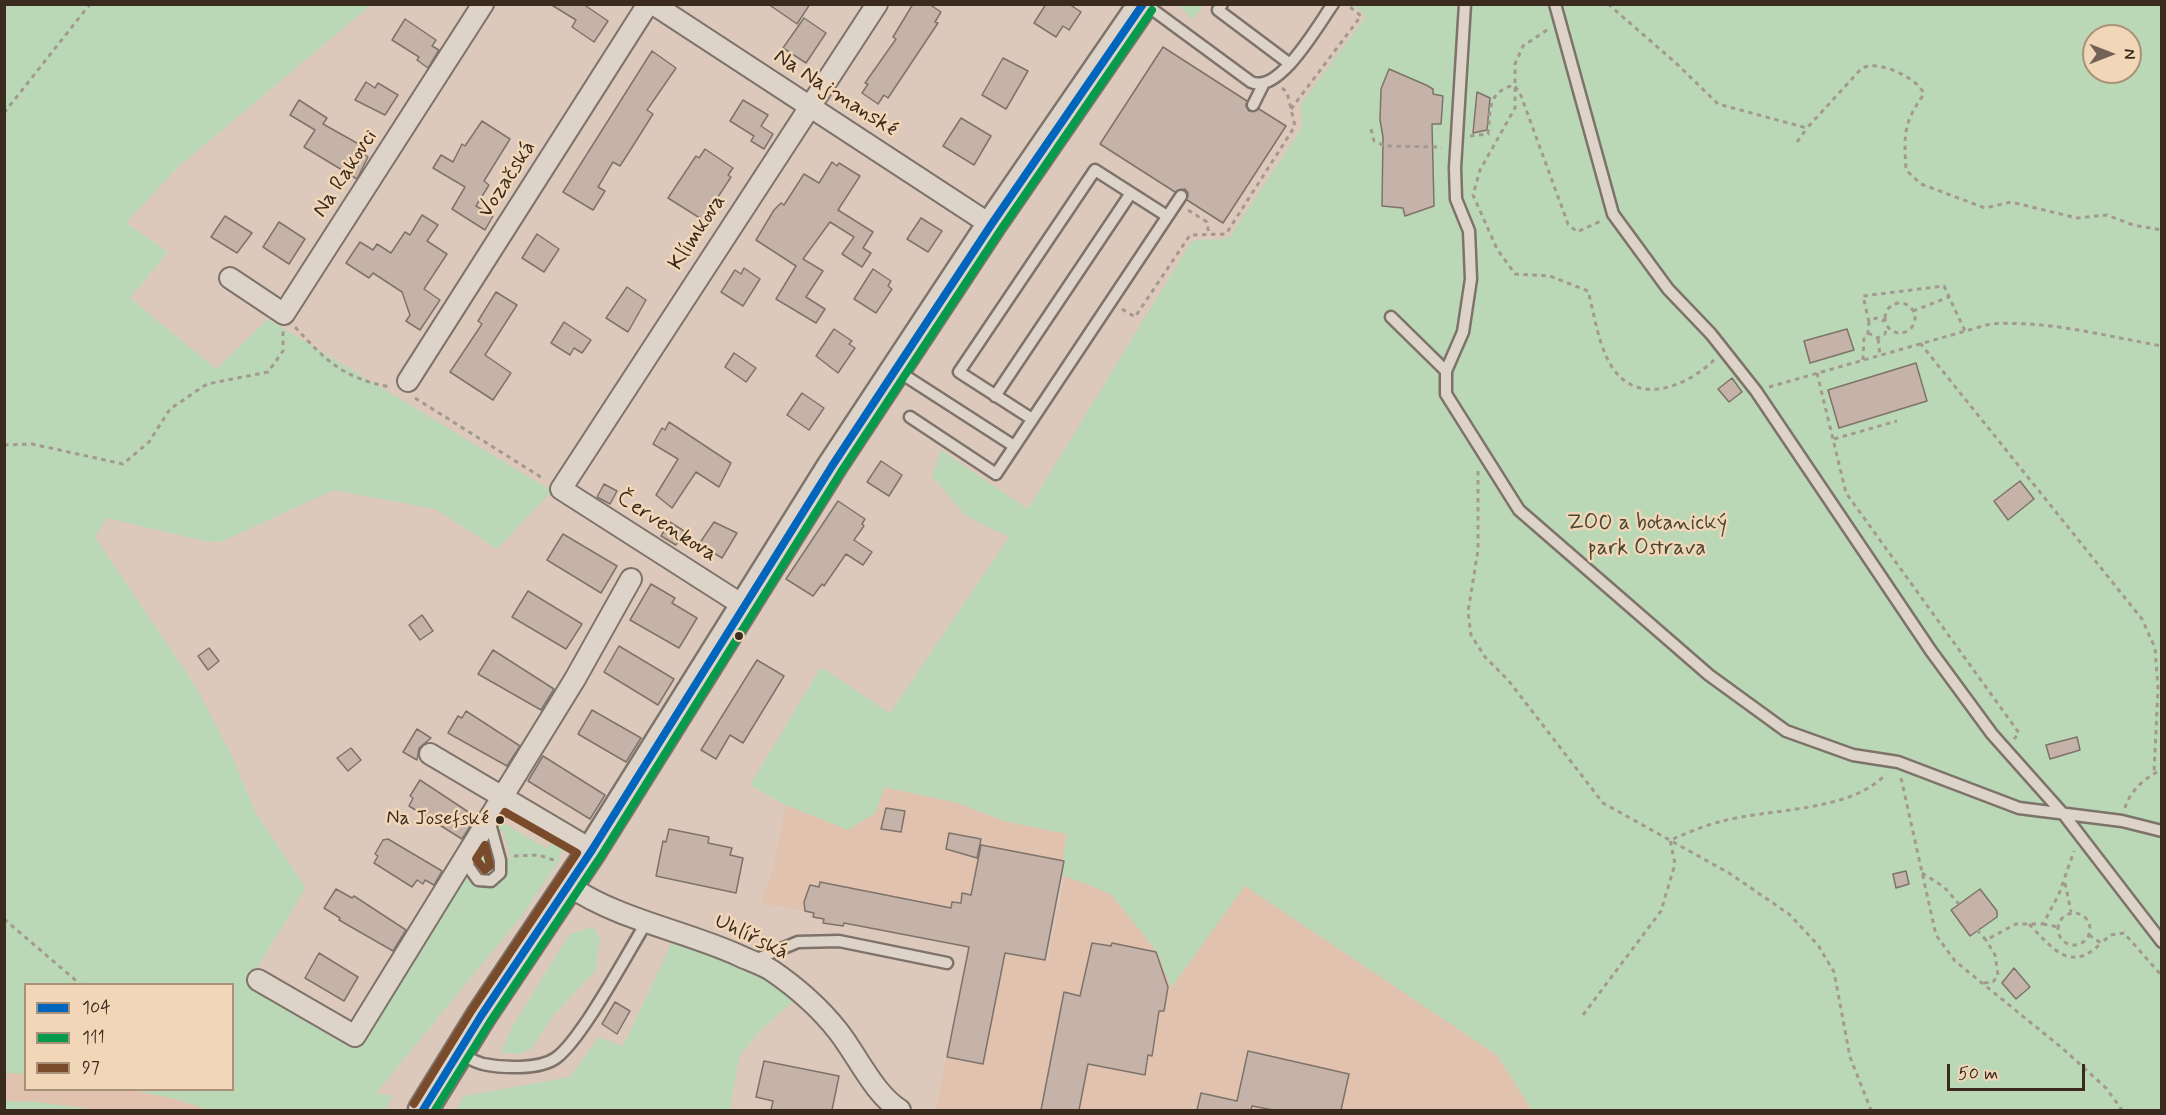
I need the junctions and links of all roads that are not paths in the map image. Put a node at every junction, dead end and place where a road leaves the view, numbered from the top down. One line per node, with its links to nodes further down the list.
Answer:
1 (483, 4): 18 (street, Na Rakovci)
2 (648, 4): 22 (street, Vozačská)
3 (653, 4): 12 (street, Na Najmanské)
4 (877, 4): 12 (street, Klímkova)
5 (1144, 4): 11 (lane); 17 (street)
6 (1222, 4): 10 (lane)
7 (1333, 4): 10 (lane)
8 (1465, 4): 21 (lane)
9 (1555, 4): 32 (lane)
10 (1290, 64): 11 (lane)
11 (1268, 83): 13 (lane)
12 (809, 105): 17 (street, Na Najmanské); 27 (street, Klímkova)
13 (1253, 105)
14 (1131, 193): 16 (lane); 23 (lane); 23 (lane)
15 (1181, 196): 16 (lane)
16 (1167, 216): 25 (lane)
17 (991, 225): 20 (street)
18 (230, 278)
19 (1391, 317): 21 (lane)
20 (896, 369): 26 (lane); 29 (street)
21 (1446, 370): 32 (lane)
22 (404, 388)
23 (995, 396): 25 (lane)
24 (910, 417): 26 (lane)
25 (1032, 419): 26 (lane)
26 (1014, 447)
27 (561, 489): 29 (street, Červenkova)
28 (631, 579): 31 (street)
29 (744, 606): 35 (street)
30 (430, 754): 31 (street)
31 (502, 798): 33 (street); 35 (street)
32 (2065, 816): 34 (lane); 39 (lane)
33 (489, 819): 36 (street); 36 (lane)
34 (2162, 831)
35 (592, 850): 37 (street)
36 (463, 860): 42 (street)
37 (565, 875): 38 (street, Uhlířská); 43 (street)
38 (646, 923): 40 (street, Uhlířská); 43 (lane)
39 (2162, 942)
40 (751, 961): 41 (lane); 45 (street, Uhlířská)
41 (946, 963)
42 (258, 980)
43 (458, 1053): 44 (street)
44 (423, 1110)
45 (900, 1110)

